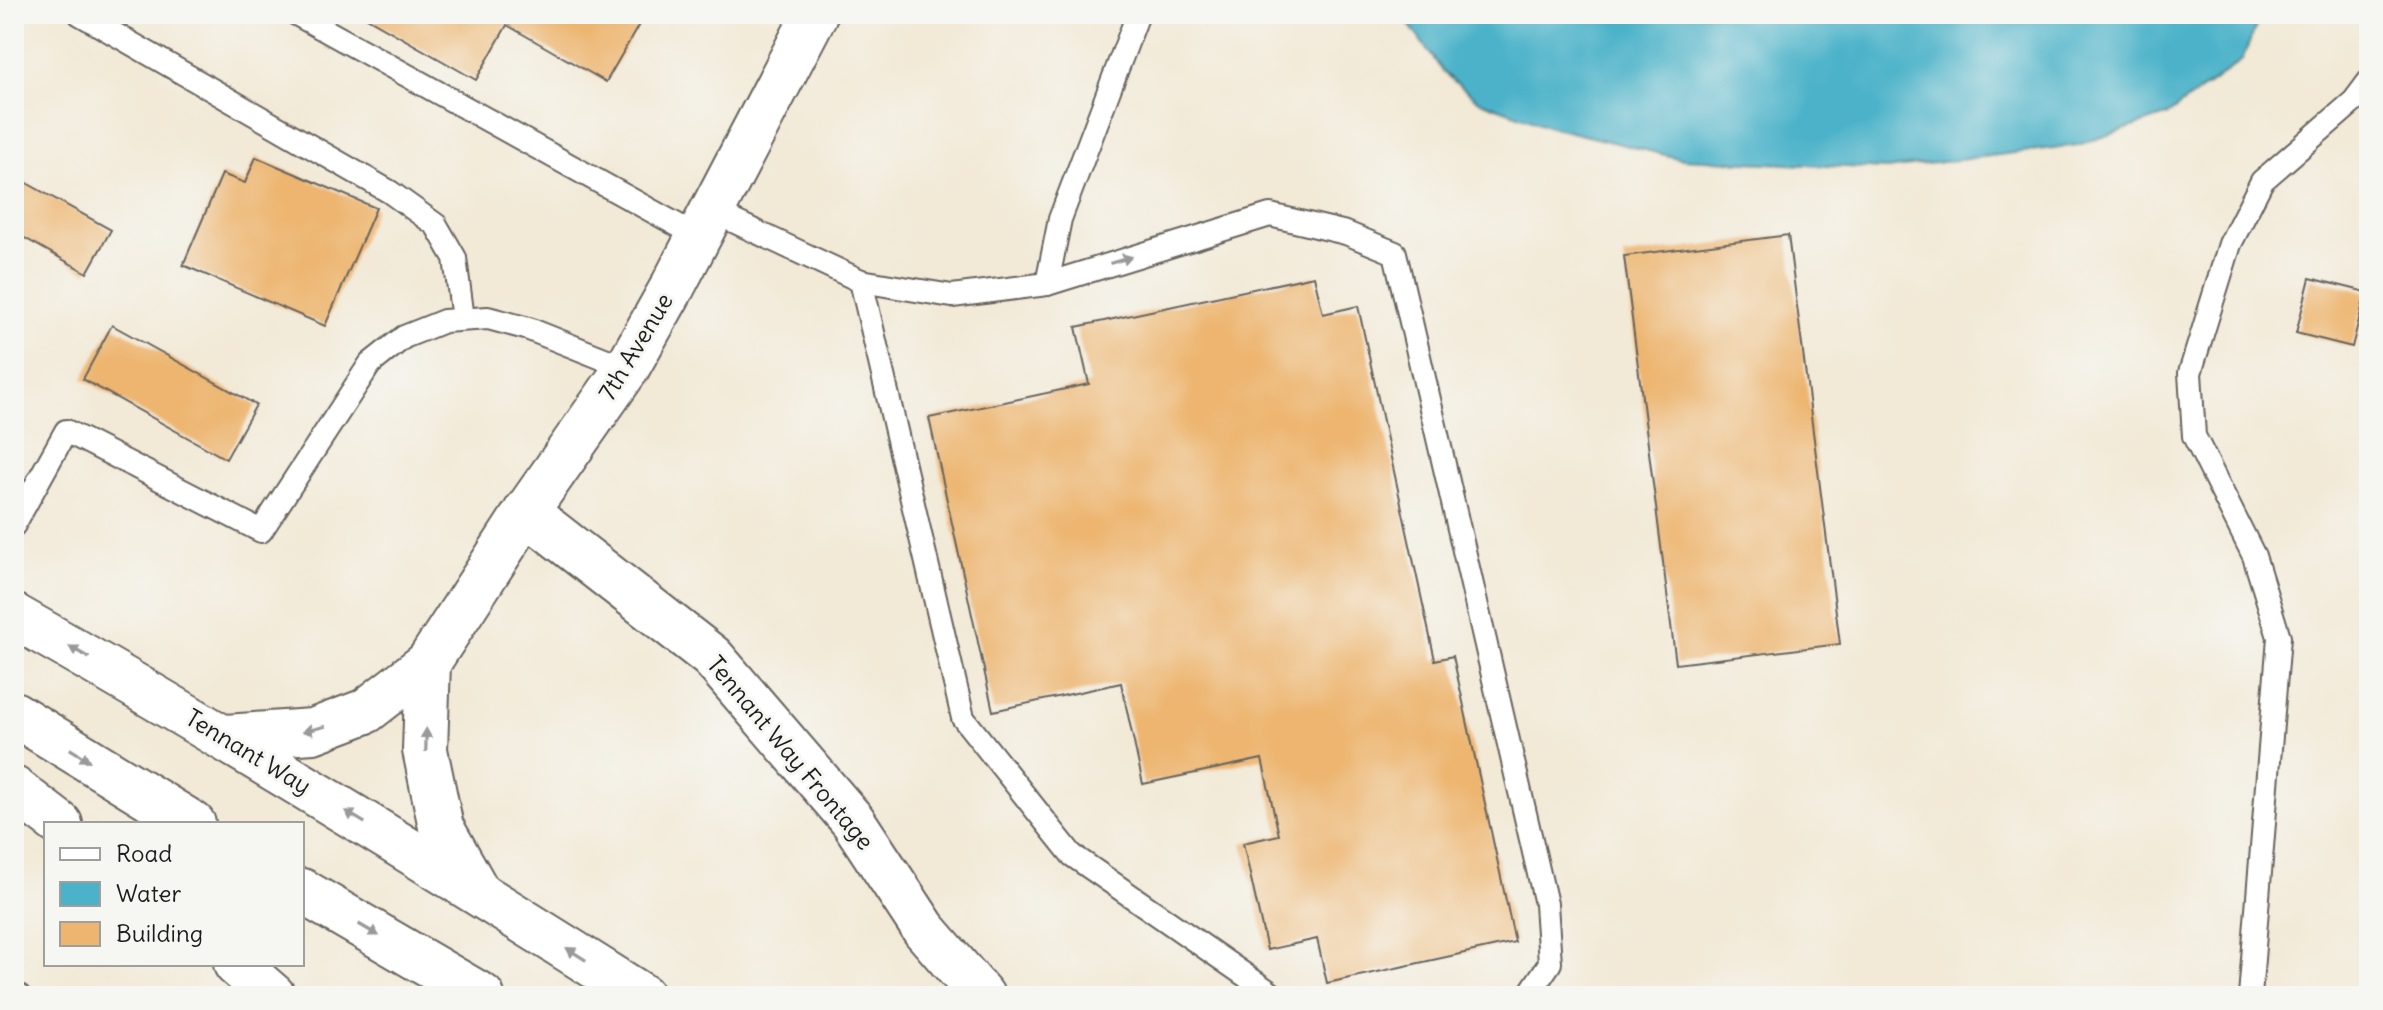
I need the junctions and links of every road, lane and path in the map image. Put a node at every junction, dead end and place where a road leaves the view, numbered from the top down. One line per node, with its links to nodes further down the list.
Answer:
1 (80, 14): 9 (lane)
2 (296, 14): 6 (lane)
3 (815, 14): 6 (main road, 7th Avenue)
4 (1138, 14): 8 (lane)
5 (2369, 81): 31 (lane)
6 (706, 224): 7 (lane); 10 (main road, 7th Avenue)
7 (861, 281): 8 (lane); 29 (lane)
8 (1047, 284): 30 (lane, one-way to 30)
9 (463, 319): 10 (lane); 12 (lane)
10 (627, 368): 11 (main road, 7th Avenue)
11 (526, 512): 14 (main road, 7th Avenue); 28 (main road, Tennant Way Frontage)
12 (14, 525)
13 (14, 616): 16 (main road, Tennant Way, one-way to 13)
14 (428, 663): 16 (main road, one-way to 16); 20 (main road, one-way to 14)
15 (14, 714): 19 (main road, one-way to 19)
16 (225, 737): 20 (main road, Tennant Way, one-way to 16)
17 (14, 789): 18 (main road)
18 (57, 822)
19 (190, 822)
20 (477, 891): 27 (main road, Tennant Way, one-way to 20)
21 (304, 892): 26 (main road, one-way to 26)
22 (238, 966): 25 (main road)
23 (14, 993): 24 (lane)
24 (19, 996)
25 (273, 996)
26 (482, 996)
27 (642, 996)
28 (982, 996)
29 (1275, 996)
30 (1528, 996)
31 (2250, 996)

